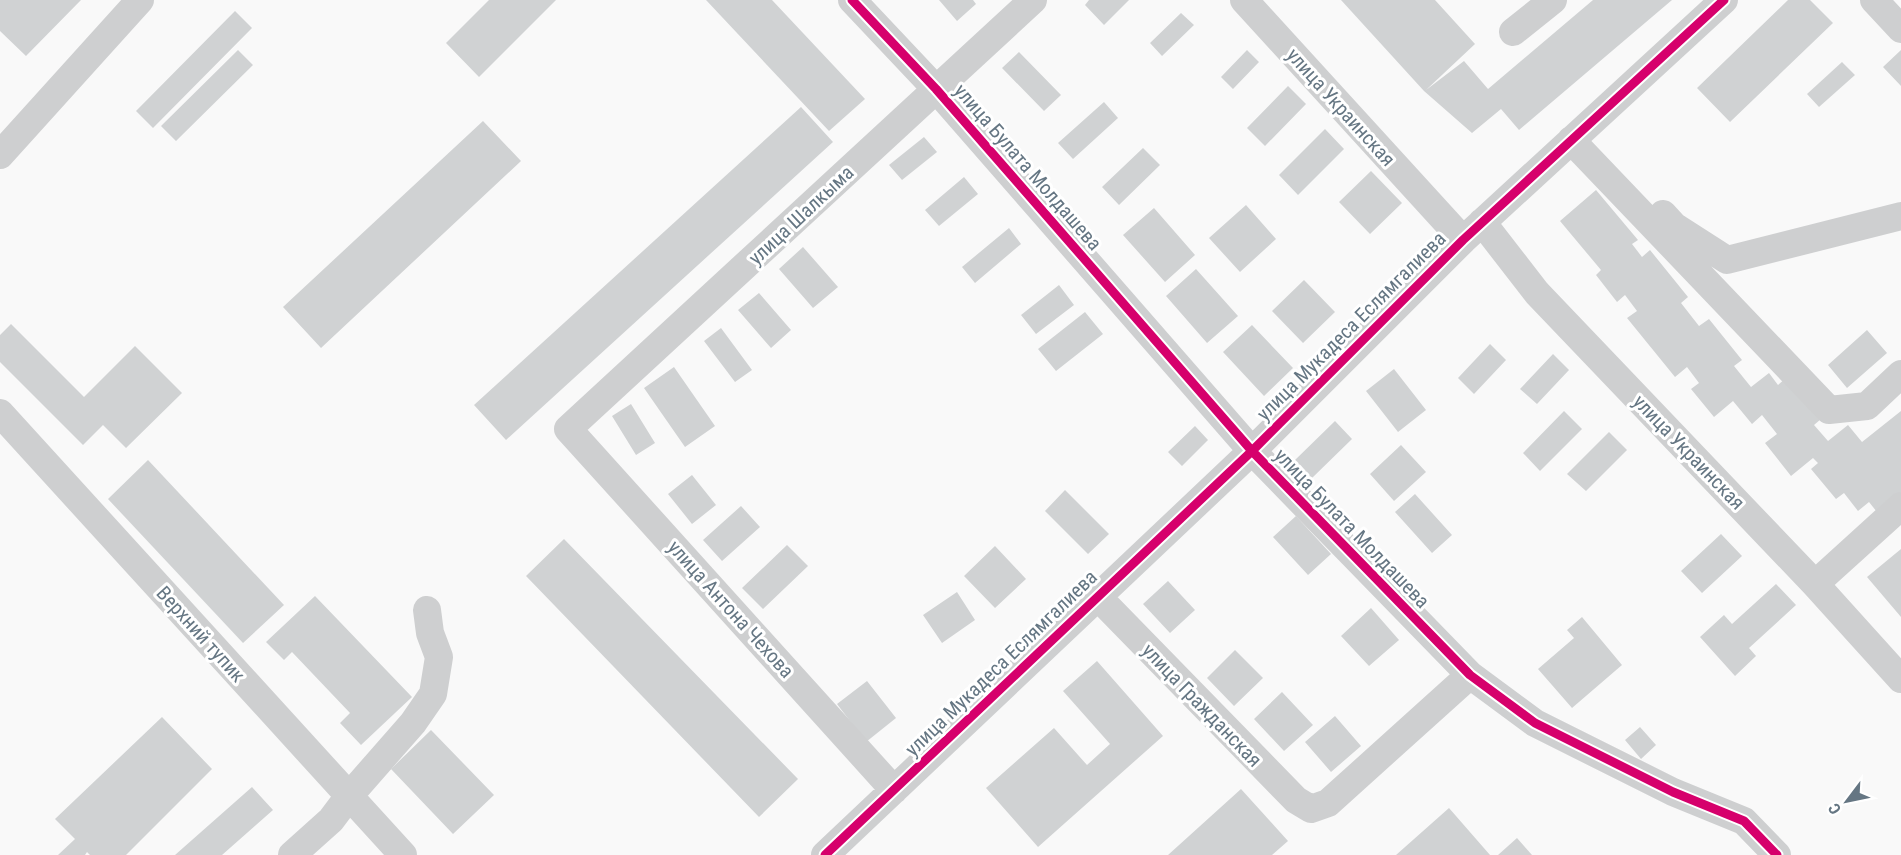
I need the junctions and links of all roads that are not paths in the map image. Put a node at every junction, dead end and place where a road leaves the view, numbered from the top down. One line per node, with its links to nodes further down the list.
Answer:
1 (140, 0): 12 (street)
2 (852, 0): 10 (street, улица Булата Молдашева)
3 (1033, 0): 10 (street, улица Шалкыма)
4 (1244, 0): 14 (street, улица Украинская)
5 (1553, 0): 9 (street)
6 (1724, 0): 11 (street, улица Мукадеса Еслямгалиева)
7 (1875, 0): 8 (street)
8 (1901, 29)
9 (1513, 32)
10 (936, 89): 17 (street, улица Шалкыма); 18 (street, улица Булата Молдашева)
11 (1577, 135): 13 (street); 14 (street, улица Мукадеса Еслямгалиева); 15 (street)
12 (0, 155)
13 (1901, 216)
14 (1472, 231): 18 (street, улица Мукадеса Еслямгалиева); 20 (street, улица Украинская)
15 (1901, 374)
16 (0, 413): 26 (street, Верхний тупик)
17 (568, 429): 25 (street, улица Антона Чехова)
18 (1252, 452): 21 (street, улица Мукадеса Еслямгалиева); 23 (street, улица Булата Молдашева)
19 (1901, 506): 20 (street)
20 (1815, 584): 24 (street, улица Украинская)
21 (1096, 596): 23 (street, улица Гражданская); 25 (street, улица Мукадеса Еслямгалиева)
22 (427, 610): 26 (street)
23 (1470, 675): 30 (street, улица Булата Молдашева)
24 (1901, 679)
25 (894, 790): 29 (street, улица Мукадеса Еслямгалиева)
26 (349, 796): 27 (street); 28 (street, Верхний тупик)
27 (292, 855)
28 (403, 855)
29 (825, 855)
30 (1777, 855)

